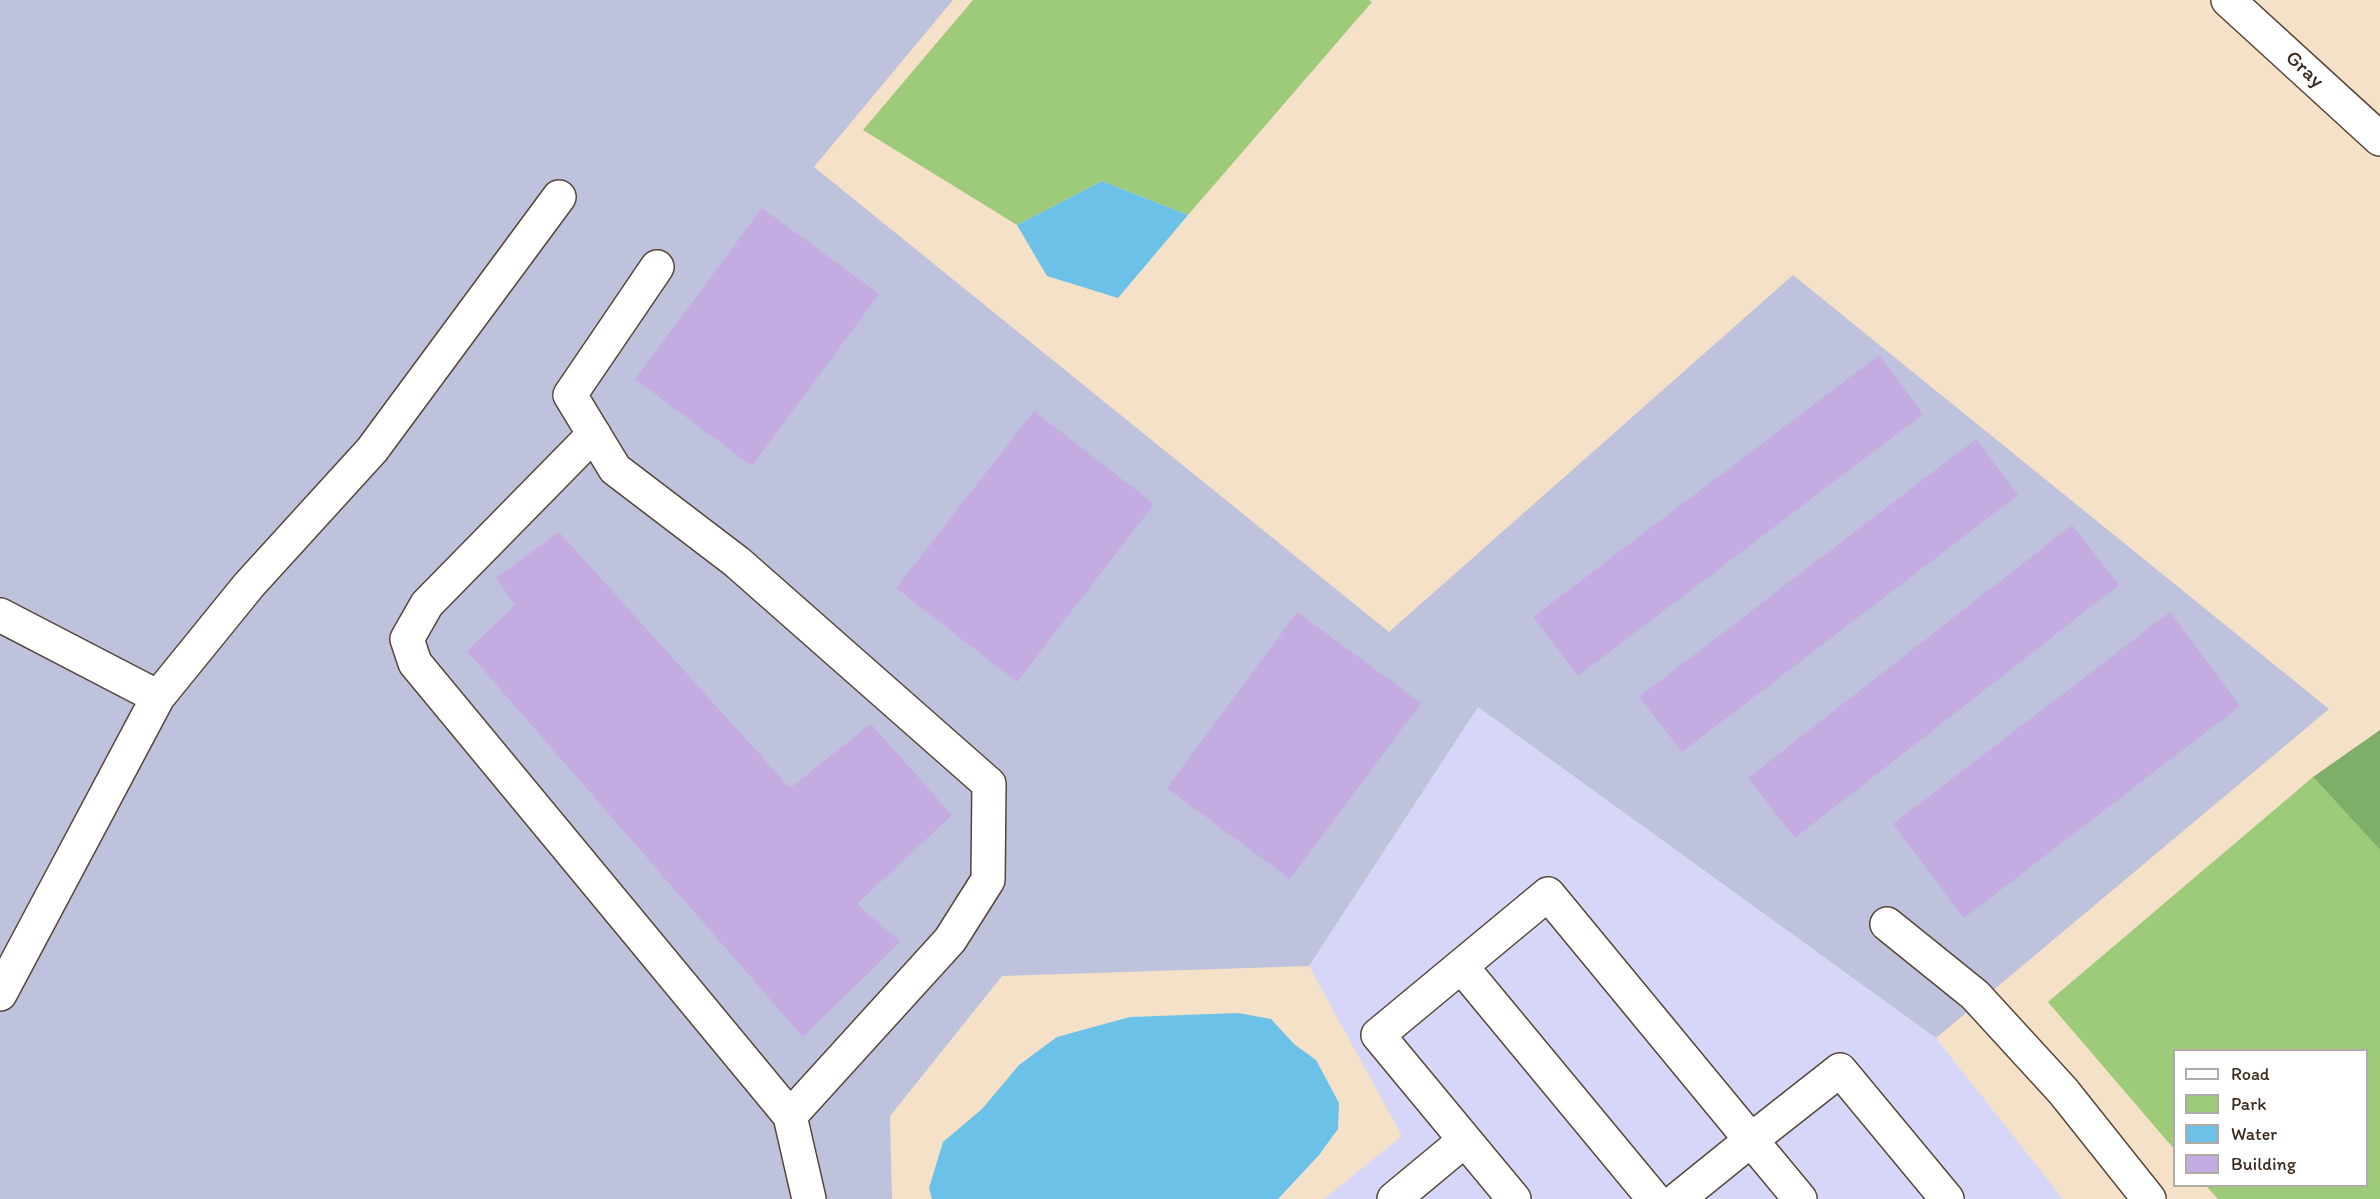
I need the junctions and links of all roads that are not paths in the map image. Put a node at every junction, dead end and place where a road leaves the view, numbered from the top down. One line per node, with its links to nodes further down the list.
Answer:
1 (2228, 0): 2 (street, Gray)
2 (2380, 139)
3 (559, 197): 7 (street)
4 (657, 267): 5 (street)
5 (594, 434): 11 (street); 11 (street)
6 (0, 615): 7 (street)
7 (158, 697): 10 (street)
8 (1887, 924): 21 (street)
9 (1461, 966): 12 (street); 13 (street); 17 (street)
10 (0, 994)
11 (790, 1116): 14 (street)
12 (1465, 1140): 15 (street); 16 (street)
13 (1751, 1140): 18 (street); 19 (street); 20 (street)
14 (809, 1199)
15 (1394, 1199)
16 (1514, 1199)
17 (1654, 1199)
18 (1678, 1199)
19 (1800, 1199)
20 (1947, 1199)
21 (2149, 1199)

